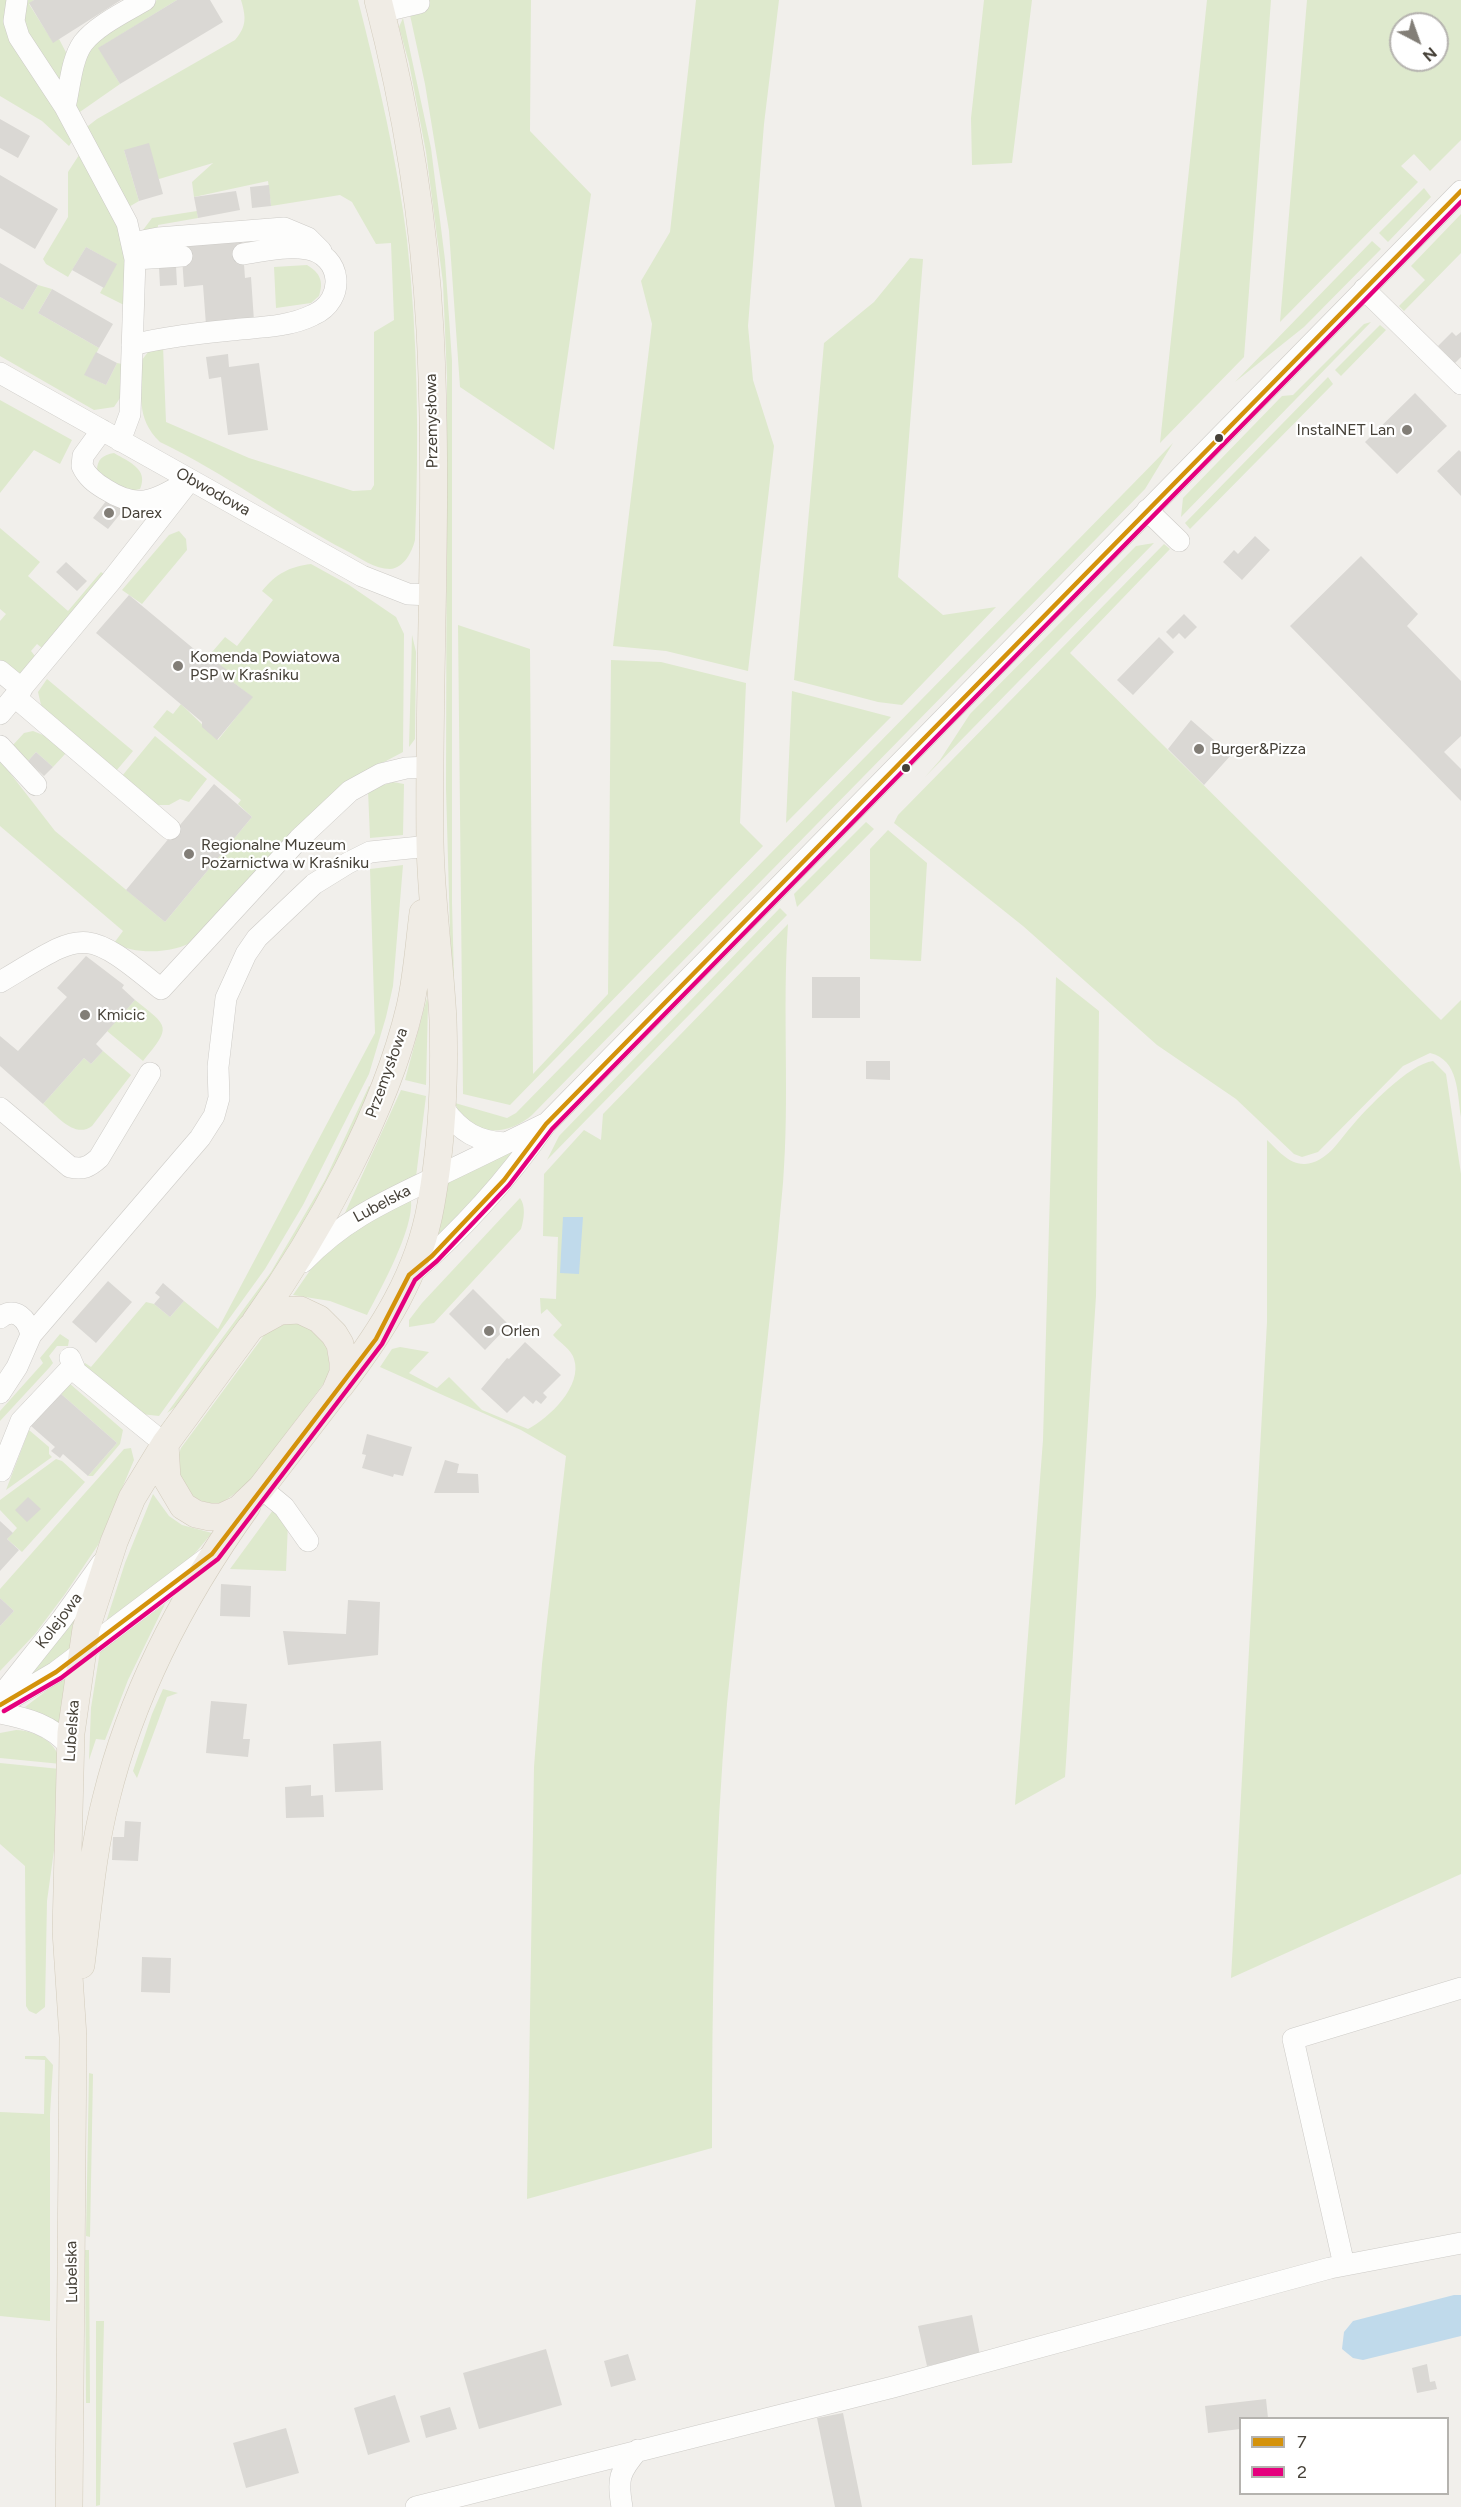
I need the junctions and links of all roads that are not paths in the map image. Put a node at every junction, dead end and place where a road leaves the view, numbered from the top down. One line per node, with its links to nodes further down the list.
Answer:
1 (17, 0): 5 (street)
2 (145, 0): 5 (street)
3 (419, 3): 4 (street)
4 (379, 6): 19 (main road, Przemysłowa)
5 (65, 107): 7 (street)
6 (1461, 191): 11 (street, Lubelska)
7 (134, 251): 9 (street); 10 (street); 12 (street)
8 (243, 254): 10 (street)
9 (182, 256)
10 (327, 258): 12 (street)
11 (1364, 289): 14 (street); 17 (street, Lubelska)
12 (132, 345): 15 (street)
13 (0, 373): 15 (street, Obwodowa)
14 (1461, 384)
15 (111, 435): 16 (street, Obwodowa); 16 (street)
16 (190, 480): 19 (street, Obwodowa); 21 (street)
17 (1147, 510): 18 (street); 32 (street, Lubelska)
18 (1179, 541)
19 (432, 595): 24 (main road, Przemysłowa)
20 (0, 671): 21 (street)
21 (18, 693): 22 (street); 26 (street)
22 (0, 714)
23 (0, 746): 25 (street)
24 (431, 767): 27 (main road, Przemysłowa); 28 (street)
25 (36, 785)
26 (170, 829)
27 (430, 846): 31 (main road, Przemysłowa); 36 (main road, Przemysłowa); 39 (street)
28 (0, 982)
29 (150, 1073): 30 (street)
30 (0, 1108)
31 (444, 1109): 33 (street); 34 (main road, Przemysłowa)
32 (546, 1124): 33 (street, Lubelska); 35 (street, Lubelska)
33 (507, 1143): 34 (street, Lubelska)
34 (435, 1178): 35 (main road, Przemysłowa); 36 (street, Lubelska)
35 (409, 1275): 40 (main road, Lubelska)
36 (284, 1281): 38 (main road, Lubelska)
37 (0, 1318): 39 (street)
38 (251, 1327): 40 (main road); 42 (main road, Lubelska)
39 (31, 1335): 41 (street)
40 (335, 1392): 44 (main road, Lubelska)
41 (0, 1393)
42 (165, 1444): 43 (street); 44 (main road); 46 (main road, Lubelska)
43 (1, 1471)
44 (255, 1495): 45 (street); 47 (main road, Lubelska)
45 (308, 1541)
46 (114, 1542): 48 (main road, Lubelska); 49 (street, Kolejowa)
47 (212, 1554): 48 (street, Kolejowa); 54 (main road, Lubelska)
48 (82, 1653): 50 (street, Kolejowa); 52 (main road, Lubelska)
49 (0, 1697)
50 (0, 1706)
51 (0, 1713): 52 (street)
52 (70, 1747): 54 (main road, Lubelska)
53 (1461, 1988): 56 (street)
54 (73, 2037): 60 (main road, Lubelska)
55 (1461, 2243): 56 (street)
56 (1344, 2265): 57 (street)
57 (638, 2450): 58 (street); 59 (street)
58 (588, 2462): 59 (street); 61 (street)
59 (618, 2482): 62 (street)
60 (69, 2507)
61 (416, 2507)
62 (622, 2507)

